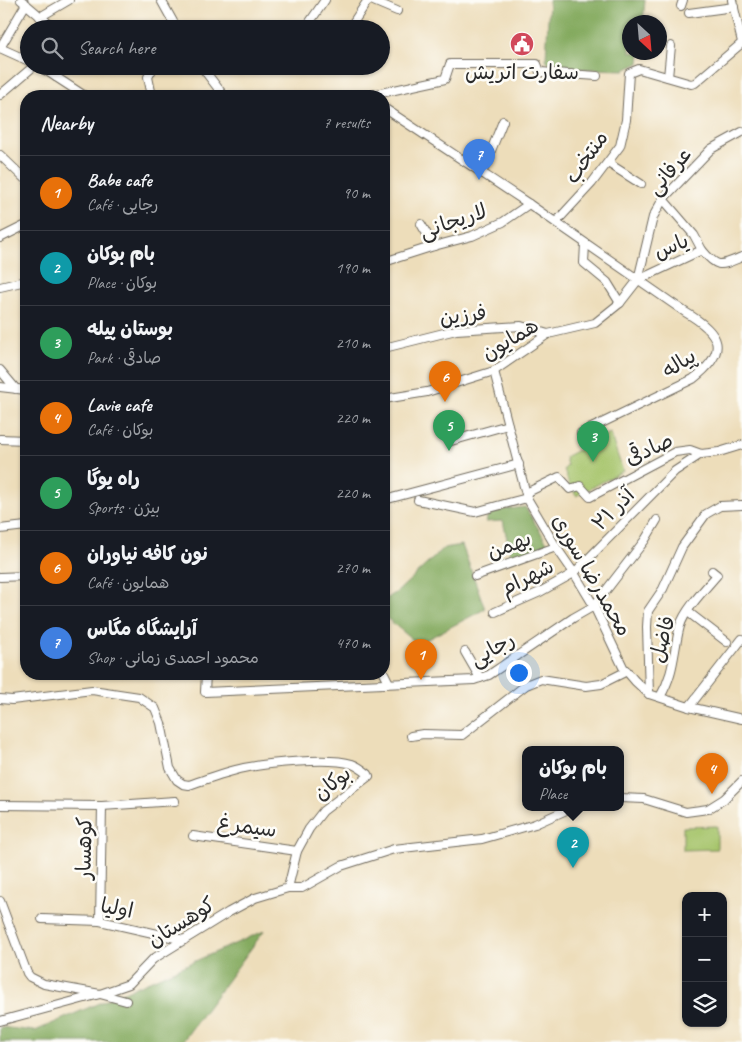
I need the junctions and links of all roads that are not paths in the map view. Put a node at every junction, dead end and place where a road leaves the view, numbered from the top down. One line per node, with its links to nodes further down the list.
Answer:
1 (69, 0): 9 (street)
2 (161, 0): 11 (street)
3 (325, 0): 12 (street)
4 (369, 0): 7 (street); 13 (street)
5 (24, 2): 9 (street); 16 (street)
6 (733, 4): 8 (street); 14 (street)
7 (396, 11)
8 (689, 13)
9 (40, 17): 10 (street)
10 (44, 20)
11 (170, 20)
12 (311, 20)
13 (355, 20)
14 (742, 42): 24 (street)
15 (671, 46): 24 (street)
16 (0, 48): 17 (street)
17 (20, 57)
18 (20, 73): 29 (street)
19 (53, 75): 23 (street)
20 (149, 75): 26 (street)
21 (210, 75): 27 (street)
22 (598, 76): 28 (street)
23 (56, 77): 25 (street)
24 (668, 77): 34 (street, منتخب)
25 (75, 90)
26 (151, 90)
27 (220, 90)
28 (390, 91)
29 (0, 95)
30 (390, 112): 35 (street, پیاله)
31 (503, 121): 35 (street)
32 (742, 132): 38 (street, عرفانی)
33 (0, 155): 36 (street)
34 (608, 163): 37 (street); 40 (street, منتخب)
35 (482, 173): 39 (street, پیاله)
36 (20, 174)
37 (641, 184)
38 (662, 200): 46 (street); 49 (street, عرفانی)
39 (529, 204): 40 (street, پیاله); 45 (street, لاریجانی)
40 (556, 222): 44 (street, پیاله)
41 (420, 224): 45 (street)
42 (20, 228): 43 (street)
43 (0, 238)
44 (585, 244): 49 (street, پیاله); 52 (street)
45 (434, 246): 48 (street, لاریجانی)
46 (702, 250): 47 (street, یاس); 49 (street, یاس)
47 (742, 257)
48 (390, 260)
49 (638, 280): 52 (street, همایون); 62 (street, پیاله)
50 (20, 282): 51 (street)
51 (0, 287)
52 (620, 303): 53 (street, همایون)
53 (548, 334): 54 (street, فرزین); 56 (street, همایون)
54 (390, 346)
55 (0, 370): 58 (street)
56 (494, 371): 60 (street, همایون); 61 (street, محمدرضا سوری)
57 (0, 387): 58 (street)
58 (16, 388): 59 (street)
59 (20, 389)
60 (390, 398)
61 (508, 425): 65 (street); 68 (street, محمدرضا سوری)
62 (581, 433)
63 (0, 439): 64 (street)
64 (20, 440)
65 (451, 441)
66 (742, 445): 67 (street, صادقی)
67 (701, 454): 69 (street, صادقی); 78 (street, ۲۱ آذر)
68 (519, 464): 69 (street, محمدرضا سوری); 70 (street)
69 (527, 495): 71 (street); 76 (street, محمدرضا سوری)
70 (390, 498)
71 (418, 500)
72 (741, 506): 93 (street)
73 (657, 520): 82 (street)
74 (20, 527): 75 (street)
75 (0, 529)
76 (556, 548): 78 (street, محمدرضا سوری); 80 (street, بهمن)
77 (712, 571): 84 (street, فاضل)
78 (574, 573): 82 (street, محمدرضا سوری); 83 (street, شهرام)
79 (20, 576): 81 (street)
80 (475, 576)
81 (0, 577)
82 (594, 606): 88 (street, محمدرضا سوری); 89 (street, رجایی)
83 (495, 612)
84 (688, 612): 86 (street); 94 (street, فاضل)
85 (742, 639): 96 (street)
86 (728, 642)
87 (465, 652): 89 (street)
88 (627, 671): 93 (street, محمدرضا سوری); 98 (street)
89 (480, 678): 92 (street, رجایی)
90 (205, 680): 92 (street, رجایی)
91 (387, 680): 92 (street)
92 (389, 684)
93 (649, 694): 94 (street)
94 (660, 697): 96 (street)
95 (0, 699): 106 (street, بوکان)
96 (689, 707): 97 (street)
97 (742, 719)
98 (411, 736)
99 (742, 781): 100 (street)
100 (624, 798)
101 (175, 801): 103 (street, کوهسار)
102 (0, 805): 103 (street, کوهسار)
103 (102, 806): 110 (street, کوهسار)
104 (564, 811): 107 (street)
105 (193, 836): 106 (street, سیمرغ)
106 (297, 851): 107 (street, بوکان)
107 (288, 888): 111 (street, کوهستان)
108 (0, 901): 112 (street, کوهستان)
109 (42, 919): 110 (street, اولیا)
110 (100, 921): 111 (street, اولیا)
111 (184, 940): 112 (street, کوهستان)
112 (100, 994): 113 (street, کوهستان); 114 (street, کوهستان)
113 (126, 1001)
114 (0, 1021)

